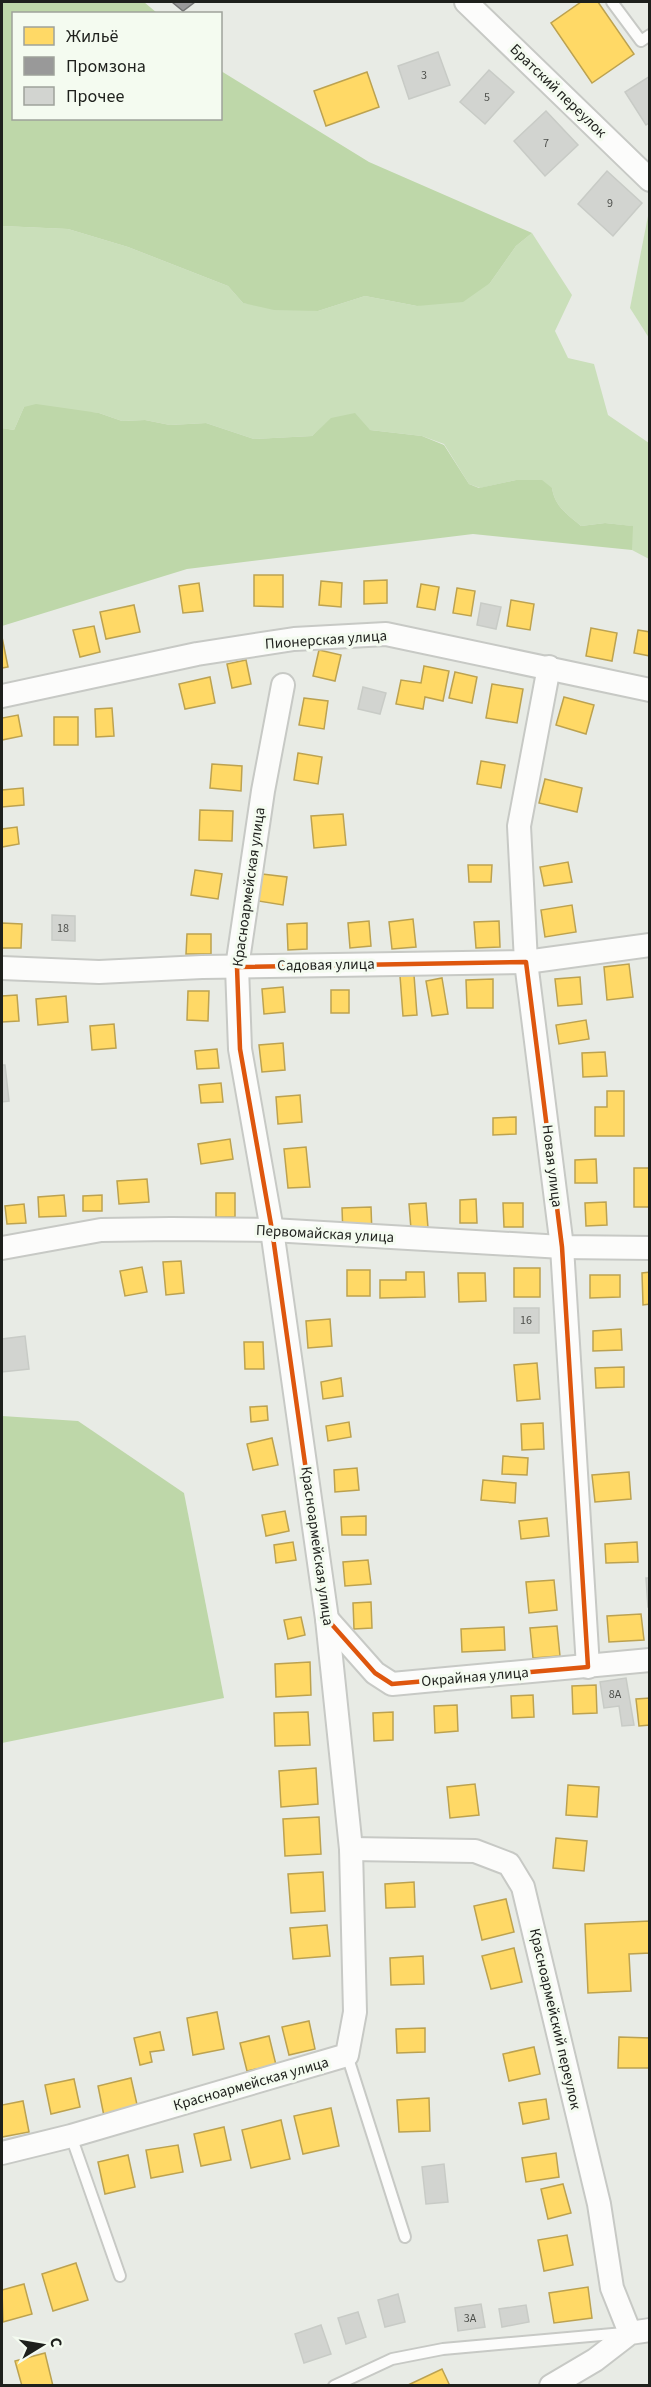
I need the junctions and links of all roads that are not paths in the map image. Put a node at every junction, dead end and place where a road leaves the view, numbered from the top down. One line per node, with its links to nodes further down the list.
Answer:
1 (466, 2): 4 (street, Братский переулок)
2 (612, 2): 3 (lane)
3 (650, 35)
4 (650, 180)
5 (549, 667): 7 (street, Пионерская улица); 8 (street, Пионерская улица); 10 (street, Новая улица)
6 (283, 685): 11 (street, Красноармейская улица)
7 (650, 690)
8 (2, 696)
9 (650, 945): 10 (street, Садовая улица)
10 (526, 962): 11 (street, Садовая улица); 14 (street, Новая улица)
11 (237, 967): 12 (street, Садовая улица); 13 (street, Красноармейская улица)
12 (2, 968)
13 (272, 1230): 14 (street, Первомайская улица); 15 (street, Первомайская улица); 17 (street, Красноармейская улица)
14 (562, 1247): 16 (street, Первомайская улица); 19 (street, Новая улица)
15 (2, 1248)
16 (650, 1248)
17 (327, 1619): 19 (street, Окрайная улица); 20 (street, Красноармейская улица)
18 (650, 1660): 19 (street, Окрайная улица)
19 (588, 1667)
20 (351, 1849): 21 (street, Красноармейская улица); 26 (street, Красноармейский переулок)
21 (347, 2055): 22 (street, Красноармейская улица); 24 (lane)
22 (71, 2136): 23 (street, Красноармейская улица); 25 (lane)
23 (2, 2153)
24 (405, 2237)
25 (120, 2276)
26 (640, 2331): 27 (lane); 28 (street)
27 (334, 2385)
28 (551, 2385)

